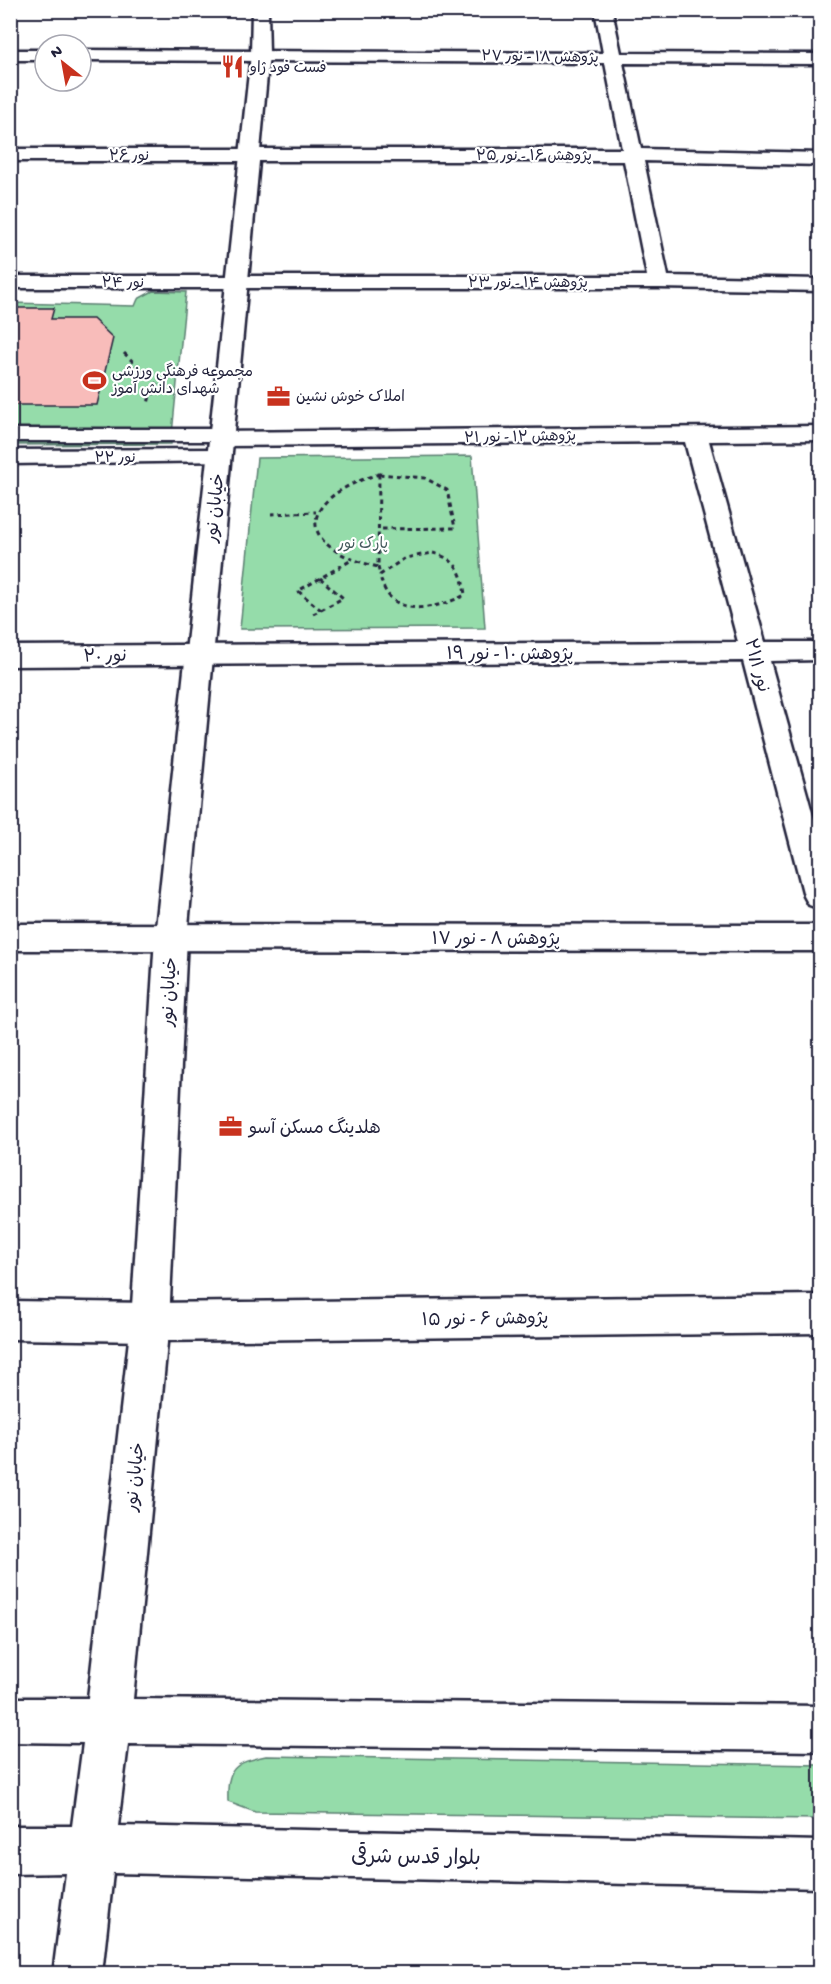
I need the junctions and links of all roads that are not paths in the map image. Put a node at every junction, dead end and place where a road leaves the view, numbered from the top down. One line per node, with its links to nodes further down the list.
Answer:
1 (260, 10): 3 (street, خیابان نور)
2 (603, 10): 7 (street)
3 (260, 54): 6 (street, پژوهش ۱۸ - نور ۲۷); 7 (street, پژوهش ۱۸ - نور ۲۷); 10 (street, خیابان نور)
4 (10, 55): 5 (street)
5 (33, 55)
6 (93, 55)
7 (611, 57): 8 (street, پژوهش ۱۸ - نور ۲۷); 11 (street)
8 (820, 59)
9 (10, 155): 10 (street, نور ۲۶)
10 (248, 155): 11 (street, پژوهش ۱۶ - نور ۲۵); 14 (street, خیابان نور)
11 (632, 155): 12 (street, پژوهش ۱۶ - نور ۲۵); 15 (street)
12 (820, 159)
13 (10, 282): 14 (street, نور ۲۴)
14 (236, 282): 15 (street, پژوهش ۱۴ - نور ۲۳); 20 (street, خیابان نور)
15 (660, 282): 16 (street, پژوهش ۱۴ - نور ۲۳)
16 (820, 285)
17 (820, 433): 18 (street, پژوهش ۱۲ - نور ۲۱)
18 (695, 434): 20 (street, پژوهش ۱۲ - نور ۲۱); 22 (street, نور ۲۱/۱)
19 (10, 435): 20 (lane)
20 (220, 443): 21 (street, نور ۲۲); 24 (street, خیابان نور)
21 (10, 457)
22 (754, 651): 23 (street, پژوهش ۱۰ - نور ۱۹); 24 (street, پژوهش ۱۰ - نور ۱۹); 26 (street, نور ۲۱/۱)
23 (820, 651)
24 (199, 654): 25 (street, نور ۲۰); 28 (street, خیابان نور)
25 (10, 656)
26 (820, 896)
27 (10, 937): 28 (street, پژوهش ۸ - نور ۱۷)
28 (171, 937): 29 (street, پژوهش ۸ - نور ۱۷); 32 (street, خیابان نور)
29 (820, 938)
30 (820, 1314): 32 (street, پژوهش ۶ - نور ۱۵)
31 (10, 1320): 32 (street, پژوهش ۶ - نور ۱۵)
32 (150, 1322): 34 (street, خیابان نور)
33 (10, 1720): 34 (street)
34 (108, 1721): 35 (street); 36 (street, خیابان نور)
35 (820, 1729)
36 (91, 1849): 37 (street, بلوار قدس شرقی); 38 (street, بلوار قدس شرقی); 39 (street, خیابان نور)
37 (10, 1850)
38 (820, 1865)
39 (77, 1974)

